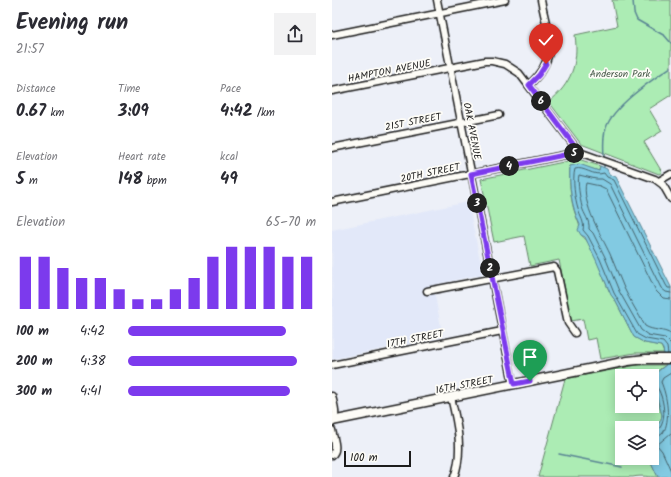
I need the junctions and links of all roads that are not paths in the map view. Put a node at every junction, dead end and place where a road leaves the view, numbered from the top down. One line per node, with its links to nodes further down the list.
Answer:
1 (437, 0): 4 (street, OAK AVENUE)
2 (506, 0): 4 (street)
3 (541, 0): 7 (street)
4 (439, 14): 5 (street); 6 (street, OAK AVENUE)
5 (332, 35)
6 (450, 68): 7 (street, HAMPTON AVENUE); 8 (street, HAMPTON AVENUE); 10 (street, OAK AVENUE)
7 (529, 85): 12 (street, HAMPTON AVENUE)
8 (332, 91)
9 (499, 115): 10 (street, 21ST STREET)
10 (461, 122): 11 (street, 21ST STREET); 13 (street, OAK AVENUE)
11 (332, 148)
12 (579, 152): 13 (street, 20TH STREET); 15 (street)
13 (471, 174): 17 (street, 20TH STREET); 18 (street, OAK AVENUE)
14 (671, 174): 15 (street)
15 (659, 181): 16 (street)
16 (671, 199)
17 (332, 202)
18 (492, 279): 19 (street); 20 (street, OAK AVENUE); 21 (street)
19 (427, 291)
20 (502, 331): 23 (street, 17TH STREET); 24 (street, OAK AVENUE)
21 (575, 333)
22 (671, 359): 24 (main road, 16TH STREET)
23 (332, 365)
24 (514, 384): 26 (main road, 16TH STREET)
25 (332, 396): 27 (street)
26 (451, 397): 27 (main road, 16TH STREET); 30 (street)
27 (333, 422)
28 (332, 430): 29 (street)
29 (332, 455)
30 (454, 477)

